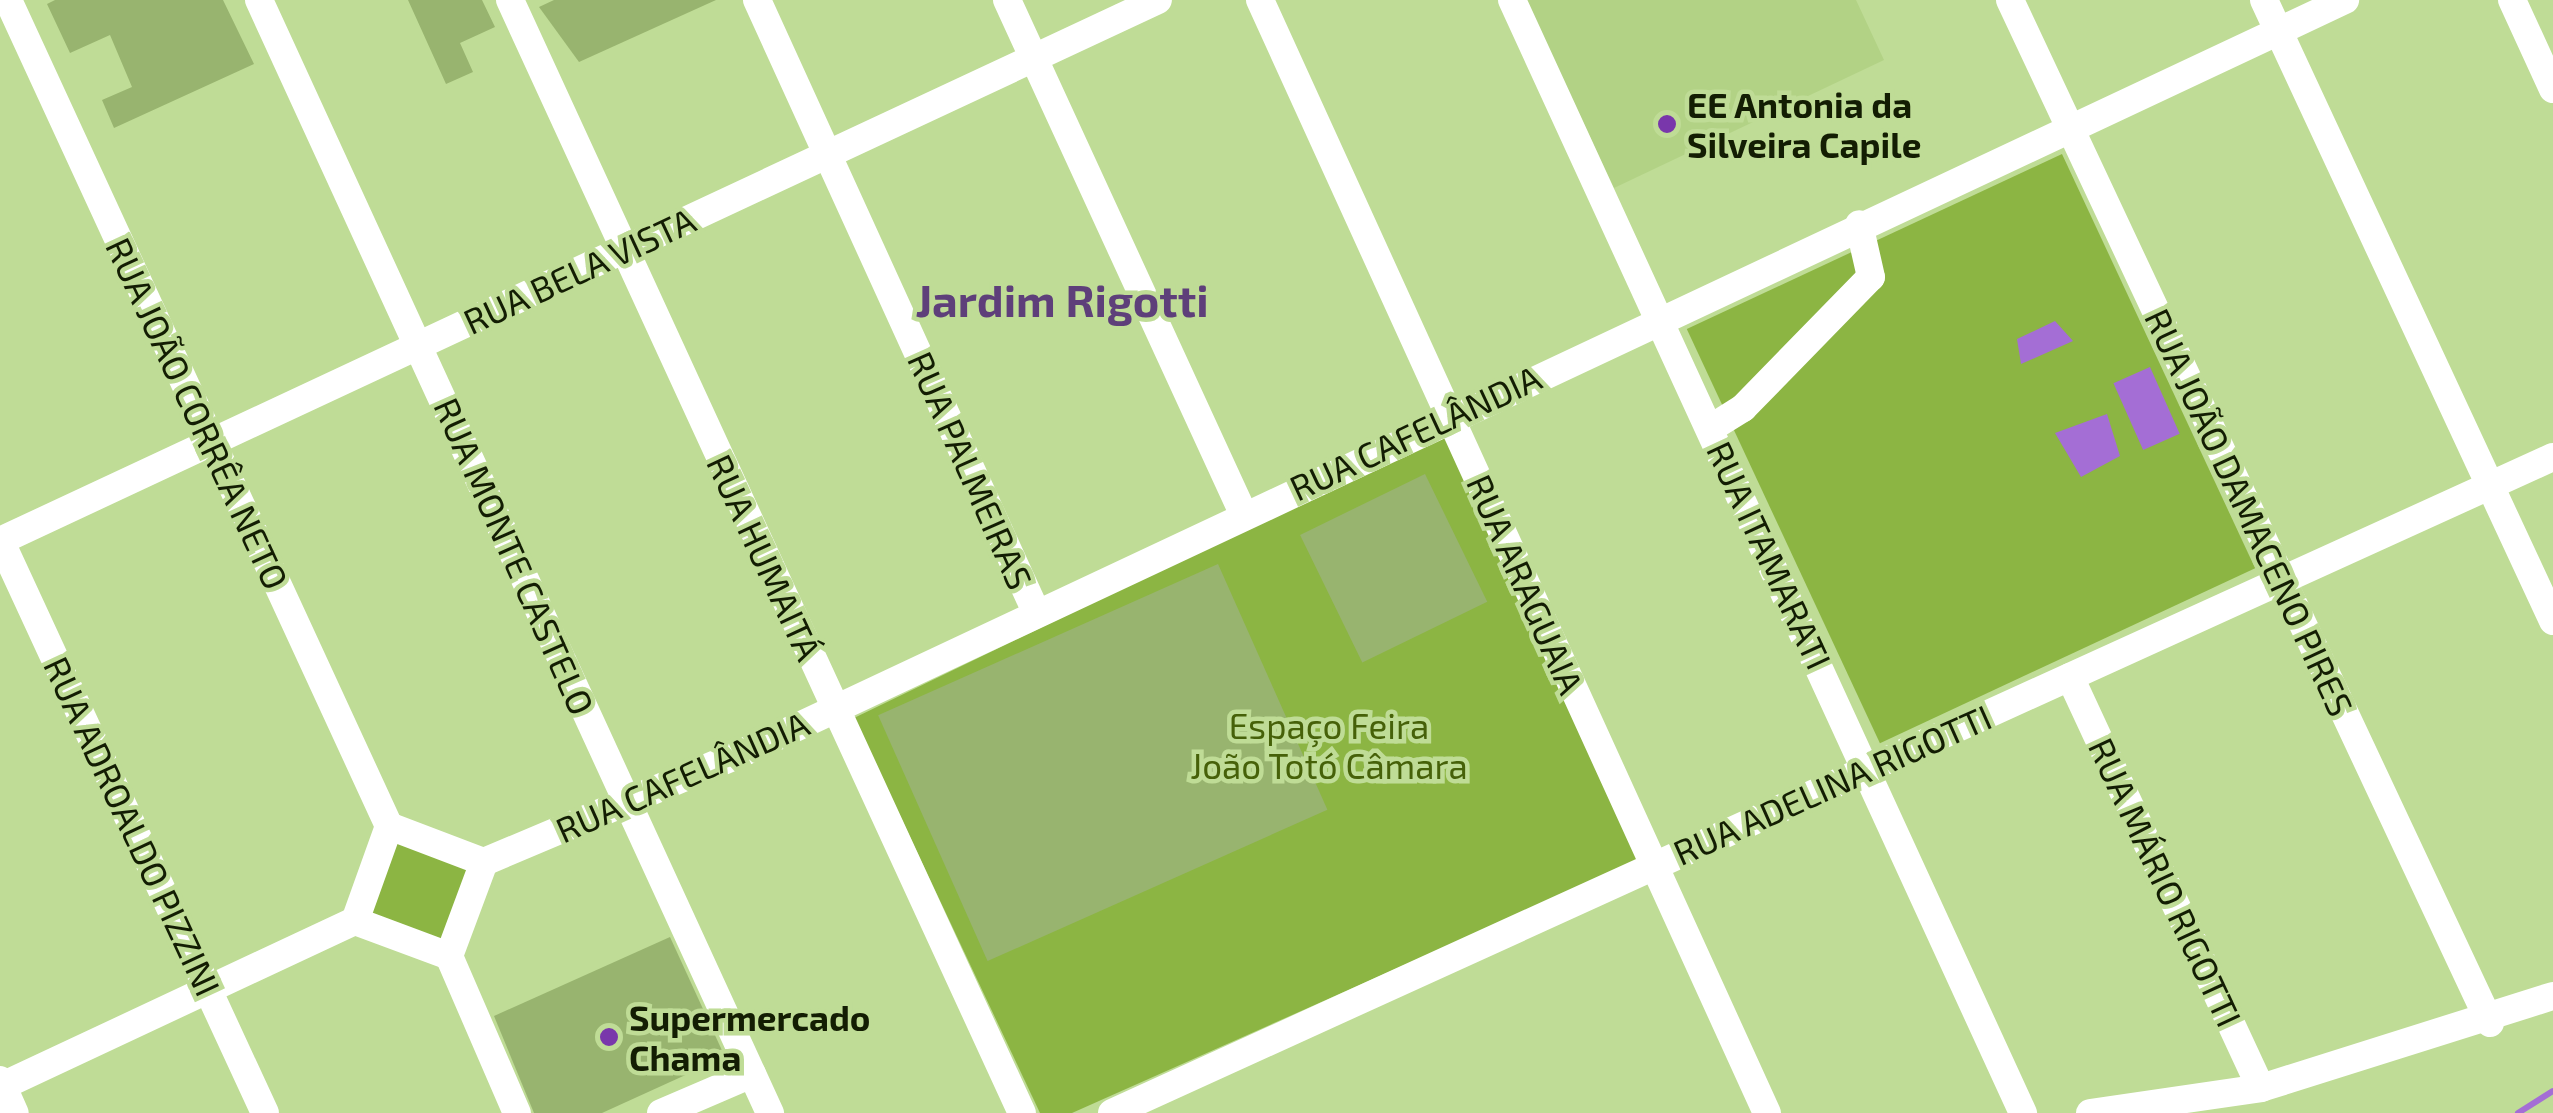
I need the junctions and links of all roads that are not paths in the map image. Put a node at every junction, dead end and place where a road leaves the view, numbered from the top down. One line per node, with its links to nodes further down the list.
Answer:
1 (8, 0): 24 (street, RUA JOÃO CORRÊA NETO)
2 (259, 0): 21 (street, RUA MONTE CASTELO)
3 (510, 0): 19 (street, RUA HUMAITÁ)
4 (757, 0): 17 (street, RUA PALMEIRAS)
5 (1008, 0): 14 (street)
6 (1158, 0): 14 (street, RUA BELA VISTA)
7 (1260, 0): 22 (street, RUA ARAGUAIA)
8 (1512, 0): 20 (street, RUA ITAMARATI)
9 (2010, 0): 16 (street, RUA JOÃO DAMACENO PIRES)
10 (2264, 0): 13 (street)
11 (2345, 0): 13 (street, RUA CAFELÂNDIA)
12 (2512, 0): 15 (street)
13 (2278, 31): 16 (street, RUA CAFELÂNDIA); 26 (street)
14 (1034, 60): 17 (street, RUA BELA VISTA); 27 (street)
15 (2553, 88)
16 (2069, 128): 18 (street, RUA CAFELÂNDIA); 29 (street, RUA JOÃO DAMACENO PIRES)
17 (827, 153): 19 (street, RUA BELA VISTA); 30 (street, RUA PALMEIRAS)
18 (1859, 224): 20 (street, RUA CAFELÂNDIA); 23 (street)
19 (624, 248): 21 (street, RUA BELA VISTA); 33 (street, RUA HUMAITÁ)
20 (1660, 315): 22 (street, RUA CAFELÂNDIA); 23 (street, RUA ITAMARATI)
21 (420, 346): 24 (street, RUA BELA VISTA); 35 (street, RUA MONTE CASTELO)
22 (1450, 415): 27 (street, RUA CAFELÂNDIA); 38 (street, RUA ARAGUAIA)
23 (1712, 428): 34 (street, RUA ITAMARATI)
24 (212, 446): 28 (street, RUA BELA VISTA); 36 (street, RUA JOÃO CORRÊA NETO)
25 (2553, 457): 26 (street, RUA ADELINA RIGOTTI)
26 (2490, 486): 29 (street, RUA ADELINA RIGOTTI); 31 (street)
27 (1243, 514): 30 (street, RUA CAFELÂNDIA)
28 (0, 541): 41 (street, RUA ADROALDO PIZZINI)
29 (2282, 580): 32 (street, RUA ADELINA RIGOTTI); 43 (street, RUA JOÃO DAMACENO PIRES)
30 (1036, 612): 33 (street, RUA CAFELÂNDIA)
31 (2553, 621)
32 (2070, 677): 34 (street, RUA ADELINA RIGOTTI); 47 (street, RUA MÁRIO RIGOTTI)
33 (834, 709): 35 (street, RUA CAFELÂNDIA); 53 (street, RUA HUMAITÁ)
34 (1868, 768): 38 (street, RUA ADELINA RIGOTTI); 57 (street, RUA ITAMARATI)
35 (626, 804): 37 (street, RUA CAFELÂNDIA); 44 (street, RUA MONTE CASTELO)
36 (389, 826): 37 (street); 39 (street)
37 (484, 862): 40 (street)
38 (1653, 866): 46 (street, RUA ADELINA RIGOTTI); 56 (street, RUA ARAGUAIA)
39 (355, 921): 40 (street); 41 (street)
40 (448, 956): 50 (street)
41 (210, 992): 45 (street); 49 (street, RUA ADROALDO PIZZINI)
42 (2553, 996): 43 (street)
43 (2490, 1023): 47 (street)
44 (752, 1074): 51 (street); 52 (street, RUA MONTE CASTELO)
45 (1, 1084): 48 (street)
46 (1176, 1084): 54 (street, RUA ADELINA RIGOTTI); 55 (street)
47 (2262, 1088): 58 (street)
48 (15, 1113)
49 (265, 1113)
50 (517, 1113)
51 (662, 1113)
52 (770, 1113)
53 (1022, 1113)
54 (1112, 1113)
55 (1180, 1113)
56 (1767, 1113)
57 (2023, 1113)
58 (2090, 1113)

